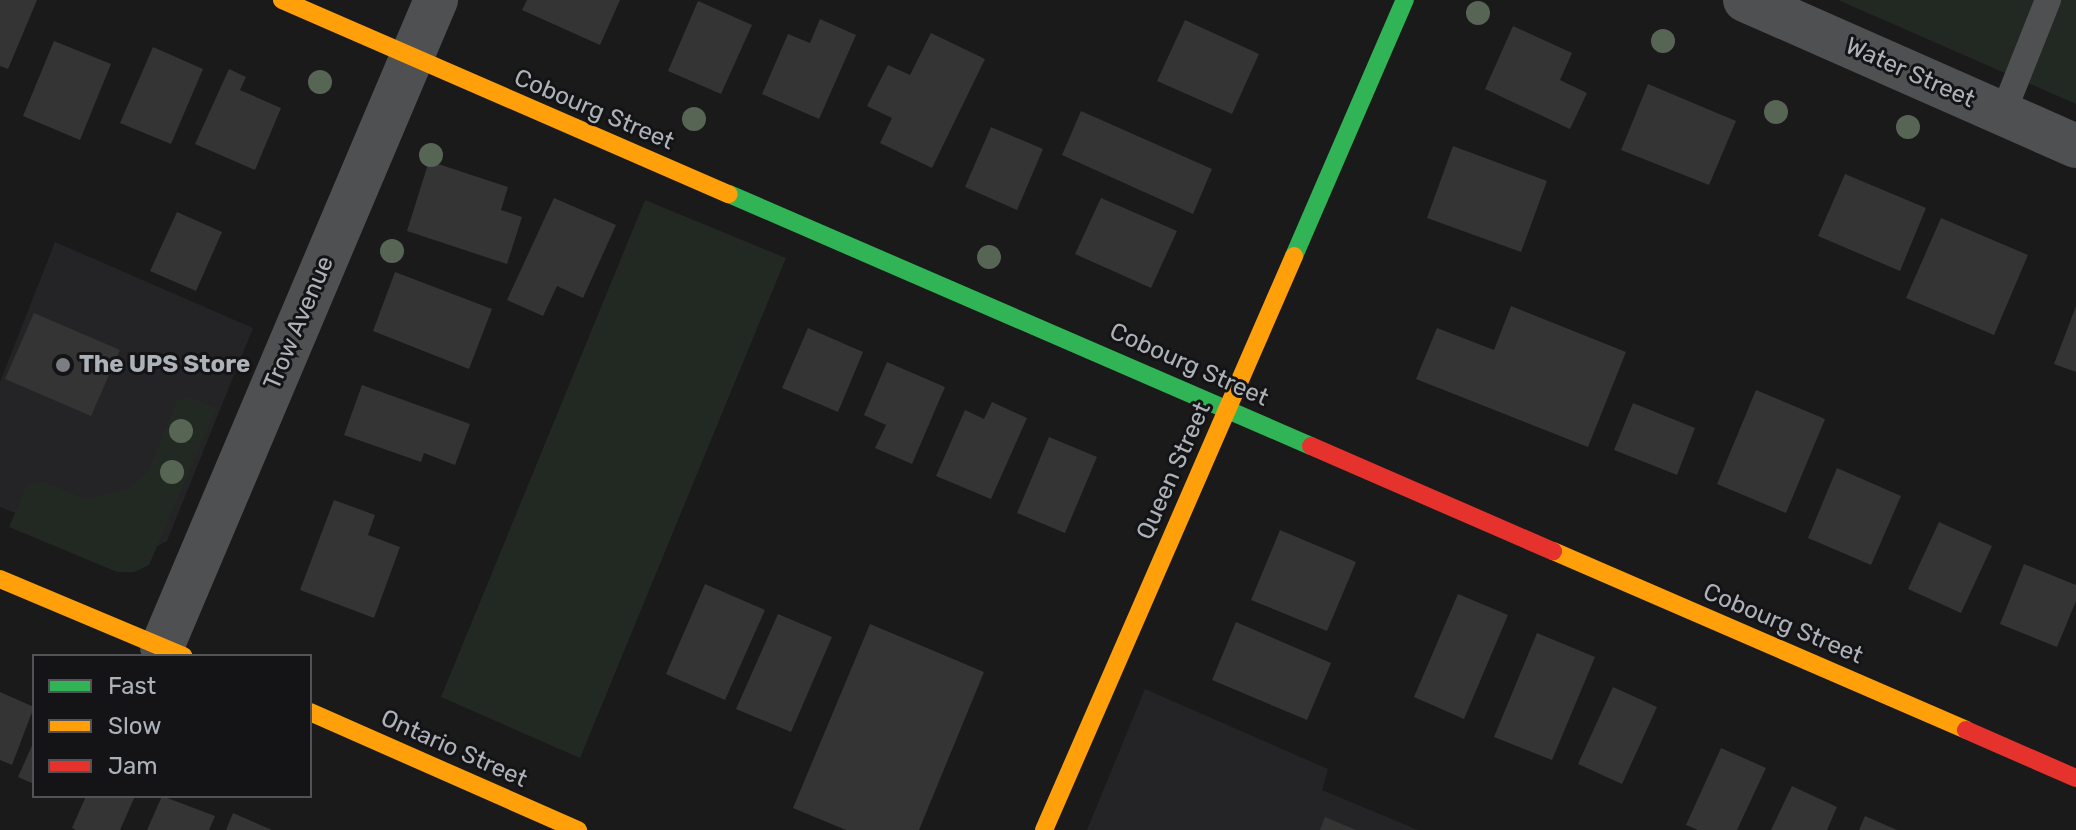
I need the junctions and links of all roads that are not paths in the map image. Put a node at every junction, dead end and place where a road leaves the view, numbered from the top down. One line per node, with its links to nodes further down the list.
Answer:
1 (282, 0): 6 (street, Cobourg Street)
2 (436, 0): 6 (street, Trow Avenue)
3 (1405, 0): 9 (street, Queen Street)
4 (1745, 0): 7 (street, Water Street)
5 (2048, 0): 7 (lane)
6 (411, 58): 9 (street, Cobourg Street); 11 (street, Trow Avenue)
7 (2003, 113): 8 (street, Water Street)
8 (2076, 146)
9 (1228, 408): 13 (street, Cobourg Street); 15 (street, Queen Street)
10 (0, 579): 11 (street)
11 (173, 651)
12 (312, 713): 14 (street, Ontario Street)
13 (2076, 778)
14 (578, 830)
15 (1044, 830)

